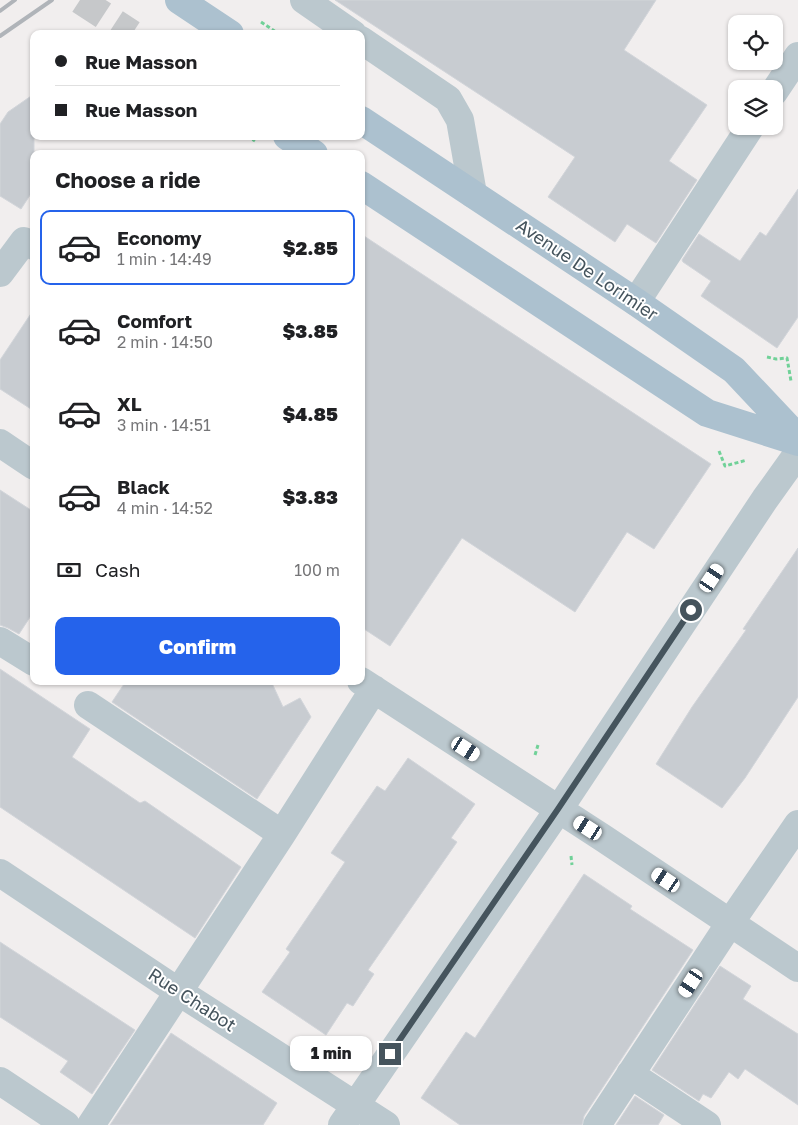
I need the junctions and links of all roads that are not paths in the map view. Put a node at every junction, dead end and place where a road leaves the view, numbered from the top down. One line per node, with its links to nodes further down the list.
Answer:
1 (179, 0): 3 (main road)
2 (304, 0): 4 (street)
3 (224, 30)
4 (347, 30)
5 (365, 43): 13 (street)
6 (798, 56): 7 (street)
7 (782, 80)
8 (365, 123): 13 (main road, Avenue De Lorimier)
9 (746, 135): 16 (street)
10 (293, 140): 11 (main road)
11 (308, 150)
12 (365, 188): 18 (main road)
13 (473, 194): 16 (main road, Avenue De Lorimier)
14 (30, 244): 15 (street)
15 (0, 273)
16 (636, 302): 17 (main road, Avenue De Lorimier)
17 (798, 438)
18 (798, 442)
19 (0, 444): 21 (street)
20 (798, 453): 26 (street)
21 (30, 463)
22 (0, 641): 23 (street)
23 (30, 660)
24 (367, 685): 26 (street); 28 (street)
25 (88, 705): 28 (street)
26 (558, 809): 30 (street); 35 (street)
27 (798, 824): 30 (street)
28 (282, 834): 32 (street)
29 (0, 874): 32 (street, Rue Chabot)
30 (730, 922): 31 (street); 33 (street)
31 (798, 968)
32 (179, 992): 35 (street, Rue Chabot); 37 (street)
33 (630, 1074): 39 (street); 40 (street)
34 (0, 1081): 36 (street)
35 (349, 1115): 38 (street, Rue Chabot)
36 (66, 1125)
37 (91, 1125)
38 (386, 1125)
39 (597, 1125)
40 (707, 1125)

